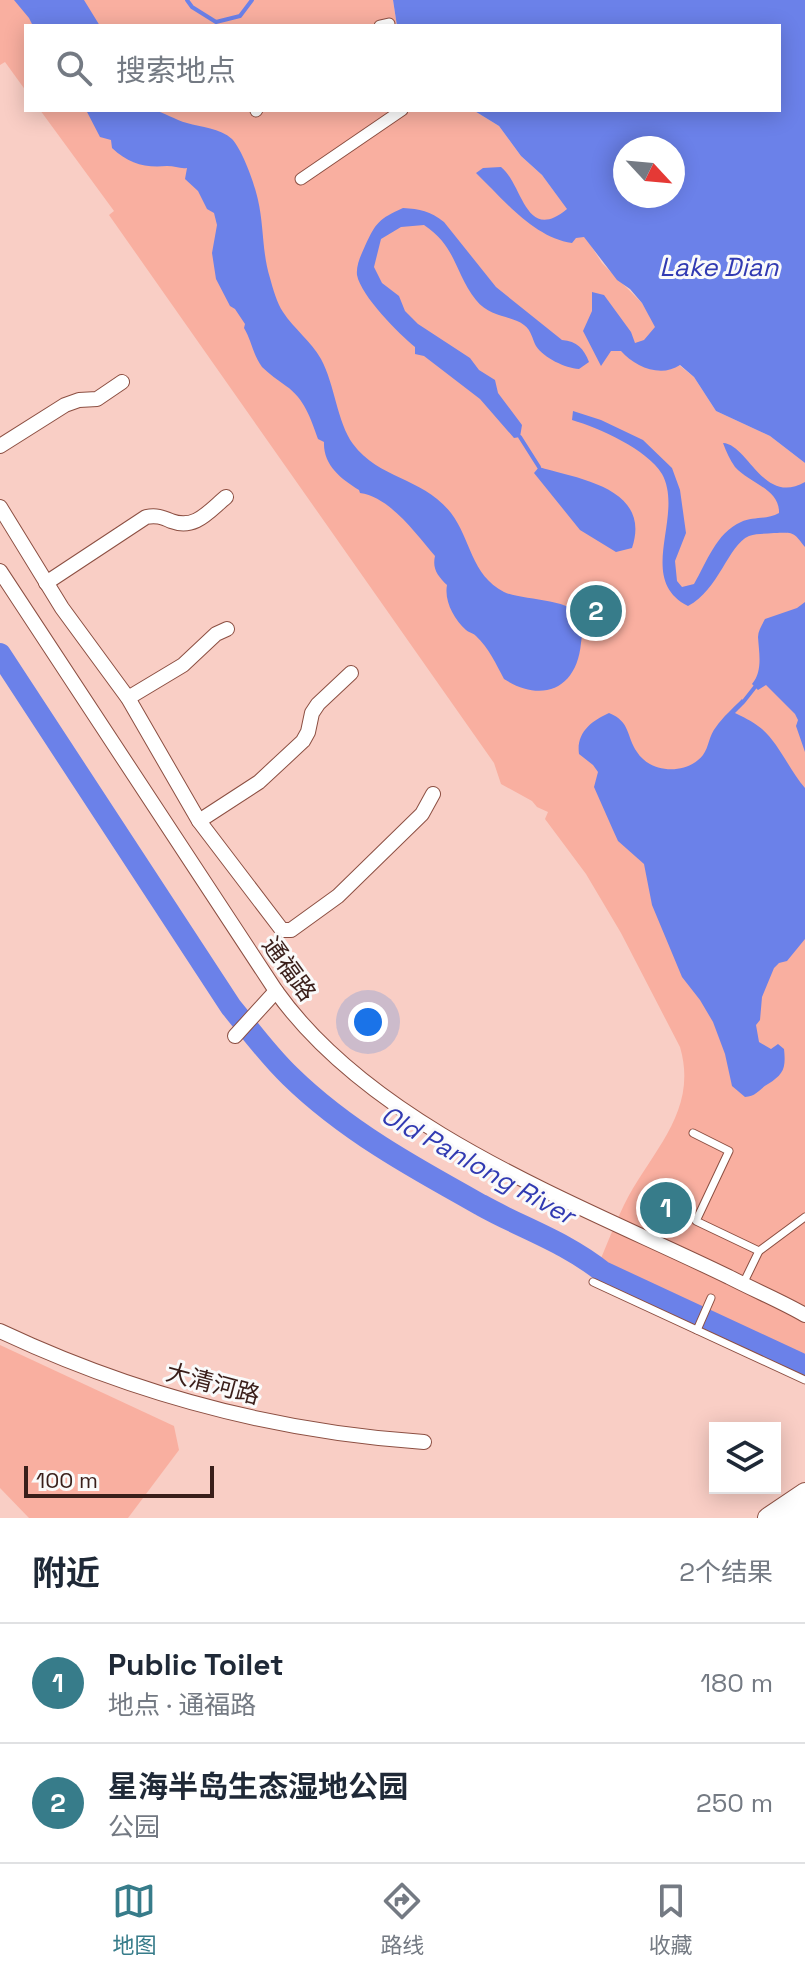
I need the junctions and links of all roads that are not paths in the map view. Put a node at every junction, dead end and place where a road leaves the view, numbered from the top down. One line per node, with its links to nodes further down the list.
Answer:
1 (399, 112): 2 (street)
2 (301, 179)
3 (122, 382): 4 (street)
4 (0, 446)
5 (226, 497): 8 (street)
6 (0, 507): 8 (street)
7 (0, 571): 14 (street, 通福路)
8 (46, 583): 11 (street)
9 (227, 629): 11 (street)
10 (351, 673): 13 (street)
11 (128, 698): 13 (street)
12 (433, 794): 13 (street)
13 (199, 821)
14 (276, 991): 15 (street); 20 (street, 通福路)
15 (235, 1036)
16 (693, 1133): 18 (lane)
17 (805, 1217): 18 (lane)
18 (759, 1251): 20 (lane)
19 (593, 1282): 23 (lane)
20 (742, 1284): 22 (street, 通福路)
21 (711, 1298): 23 (lane)
22 (805, 1315)
23 (697, 1330): 25 (lane)
24 (0, 1331): 26 (street, 大清河路)
25 (805, 1380)
26 (424, 1442)
27 (805, 1493): 29 (main road)
28 (805, 1510): 30 (main road)
29 (768, 1518)
30 (794, 1518)

